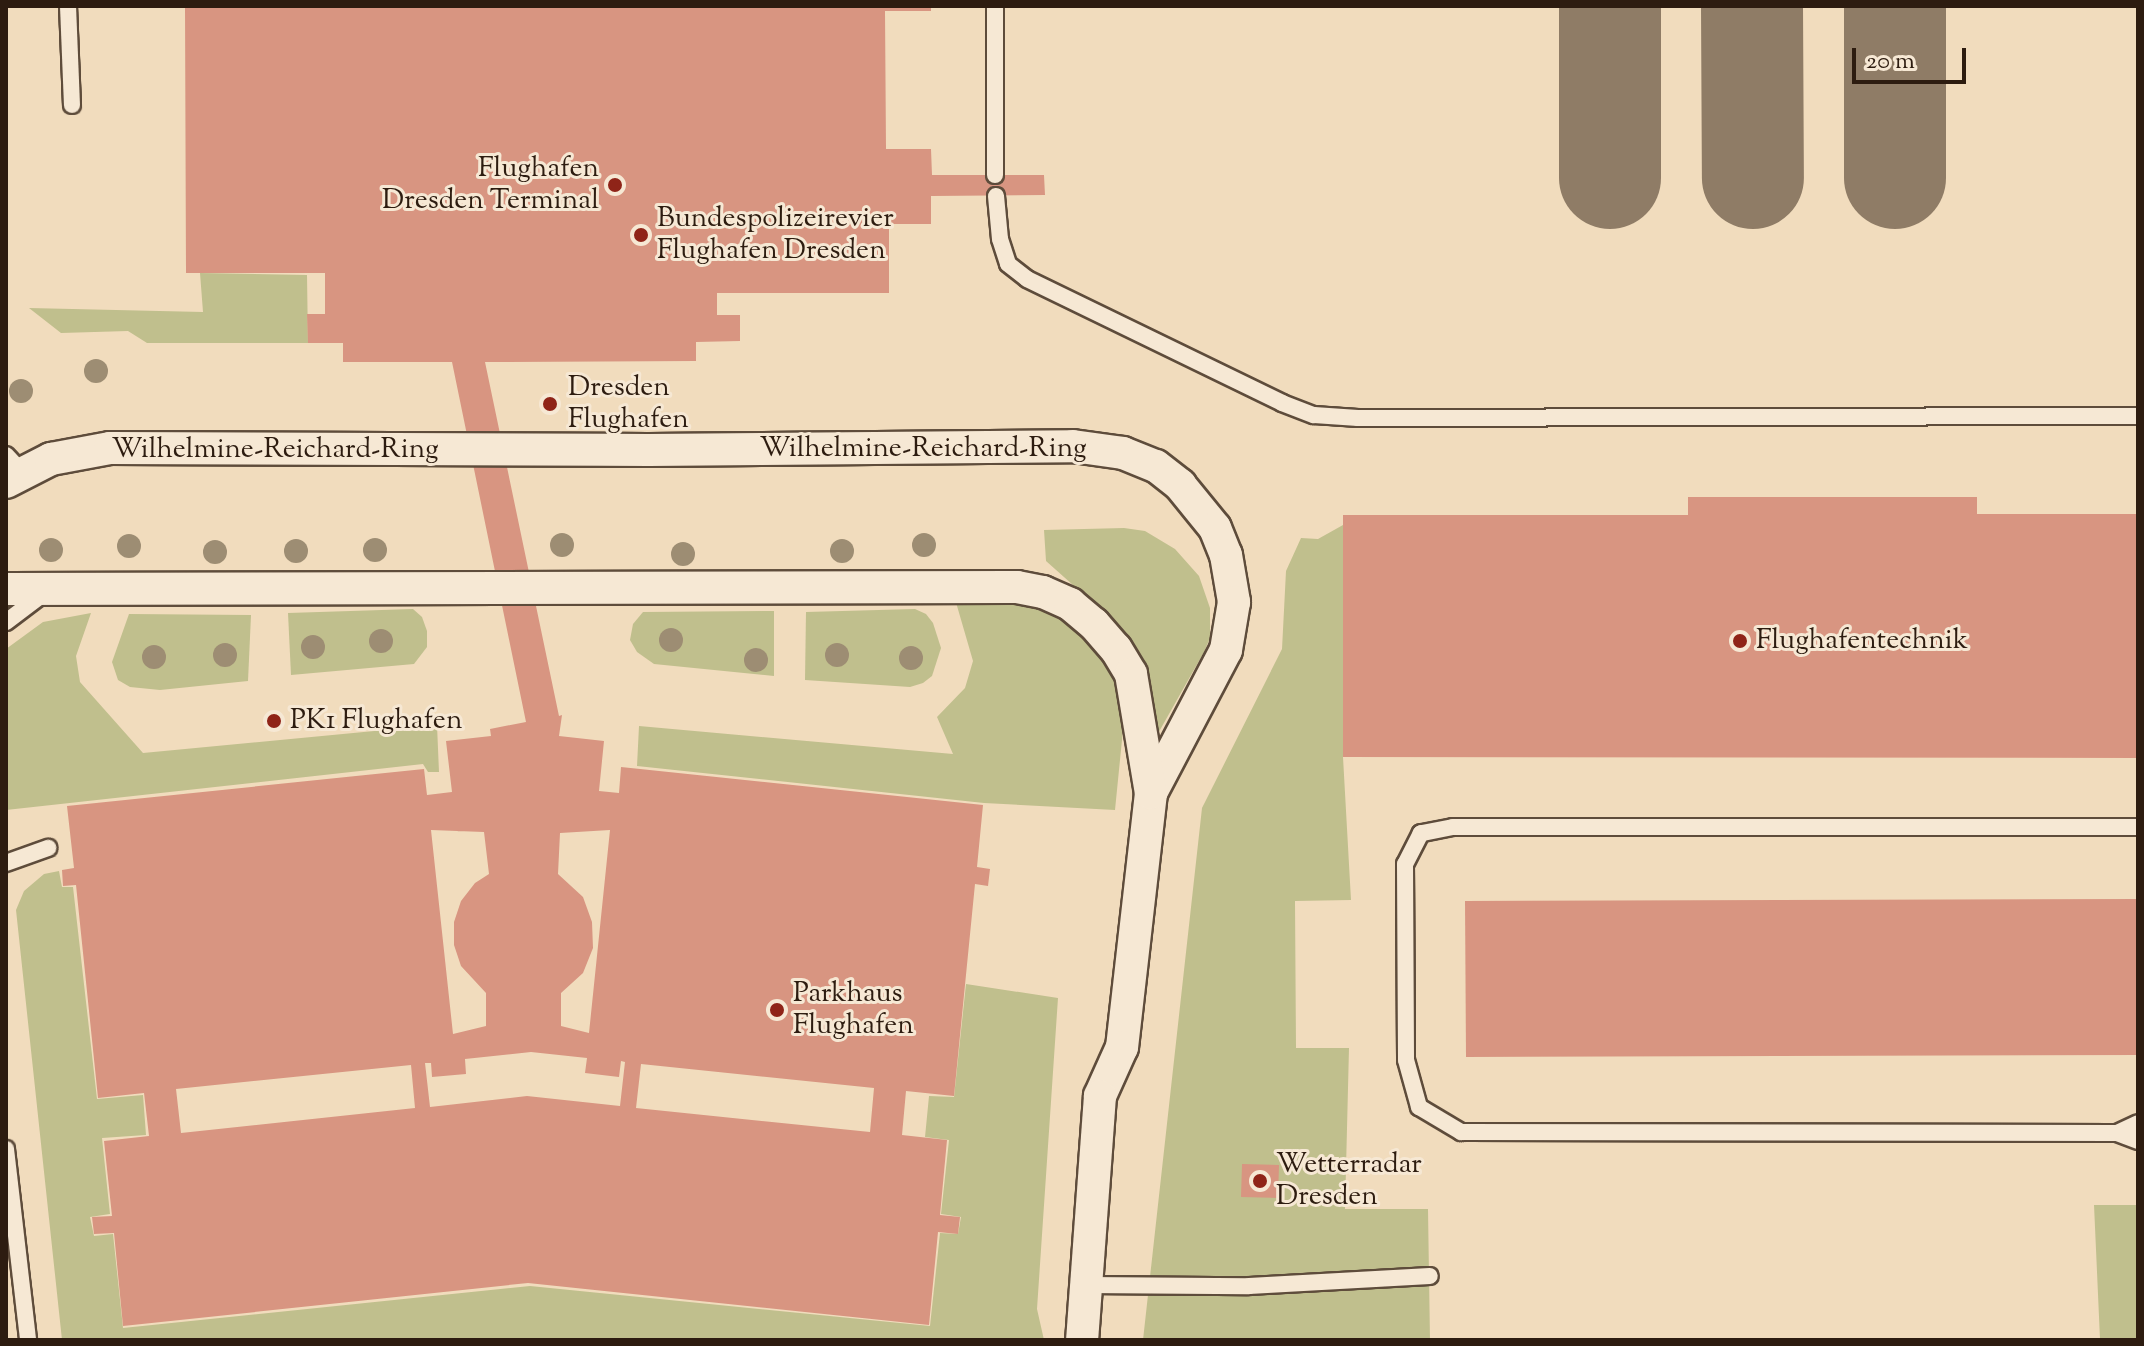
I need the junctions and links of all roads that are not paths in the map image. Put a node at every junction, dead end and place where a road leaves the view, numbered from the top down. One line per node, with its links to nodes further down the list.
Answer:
1 (68, 6): 3 (lane)
2 (995, 6): 4 (lane)
3 (72, 105)
4 (995, 175)
5 (996, 196): 6 (lane)
6 (2138, 416)
7 (11, 470): 11 (street, Wilhelmine-Reichard-Ring)
8 (6, 589): 9 (street)
9 (52, 589): 10 (lane); 11 (street)
10 (6, 622)
11 (1151, 793): 20 (street, Wilhelmine-Reichard-Ring)
12 (2138, 827): 16 (lane)
13 (48, 848): 14 (lane)
14 (6, 863)
15 (2138, 1123): 16 (lane)
16 (2117, 1133): 17 (lane)
17 (2138, 1141)
18 (6, 1149): 21 (lane)
19 (1430, 1276): 20 (lane)
20 (1086, 1285): 22 (street, Wilhelmine-Reichard-Ring)
21 (28, 1340)
22 (1082, 1340)

